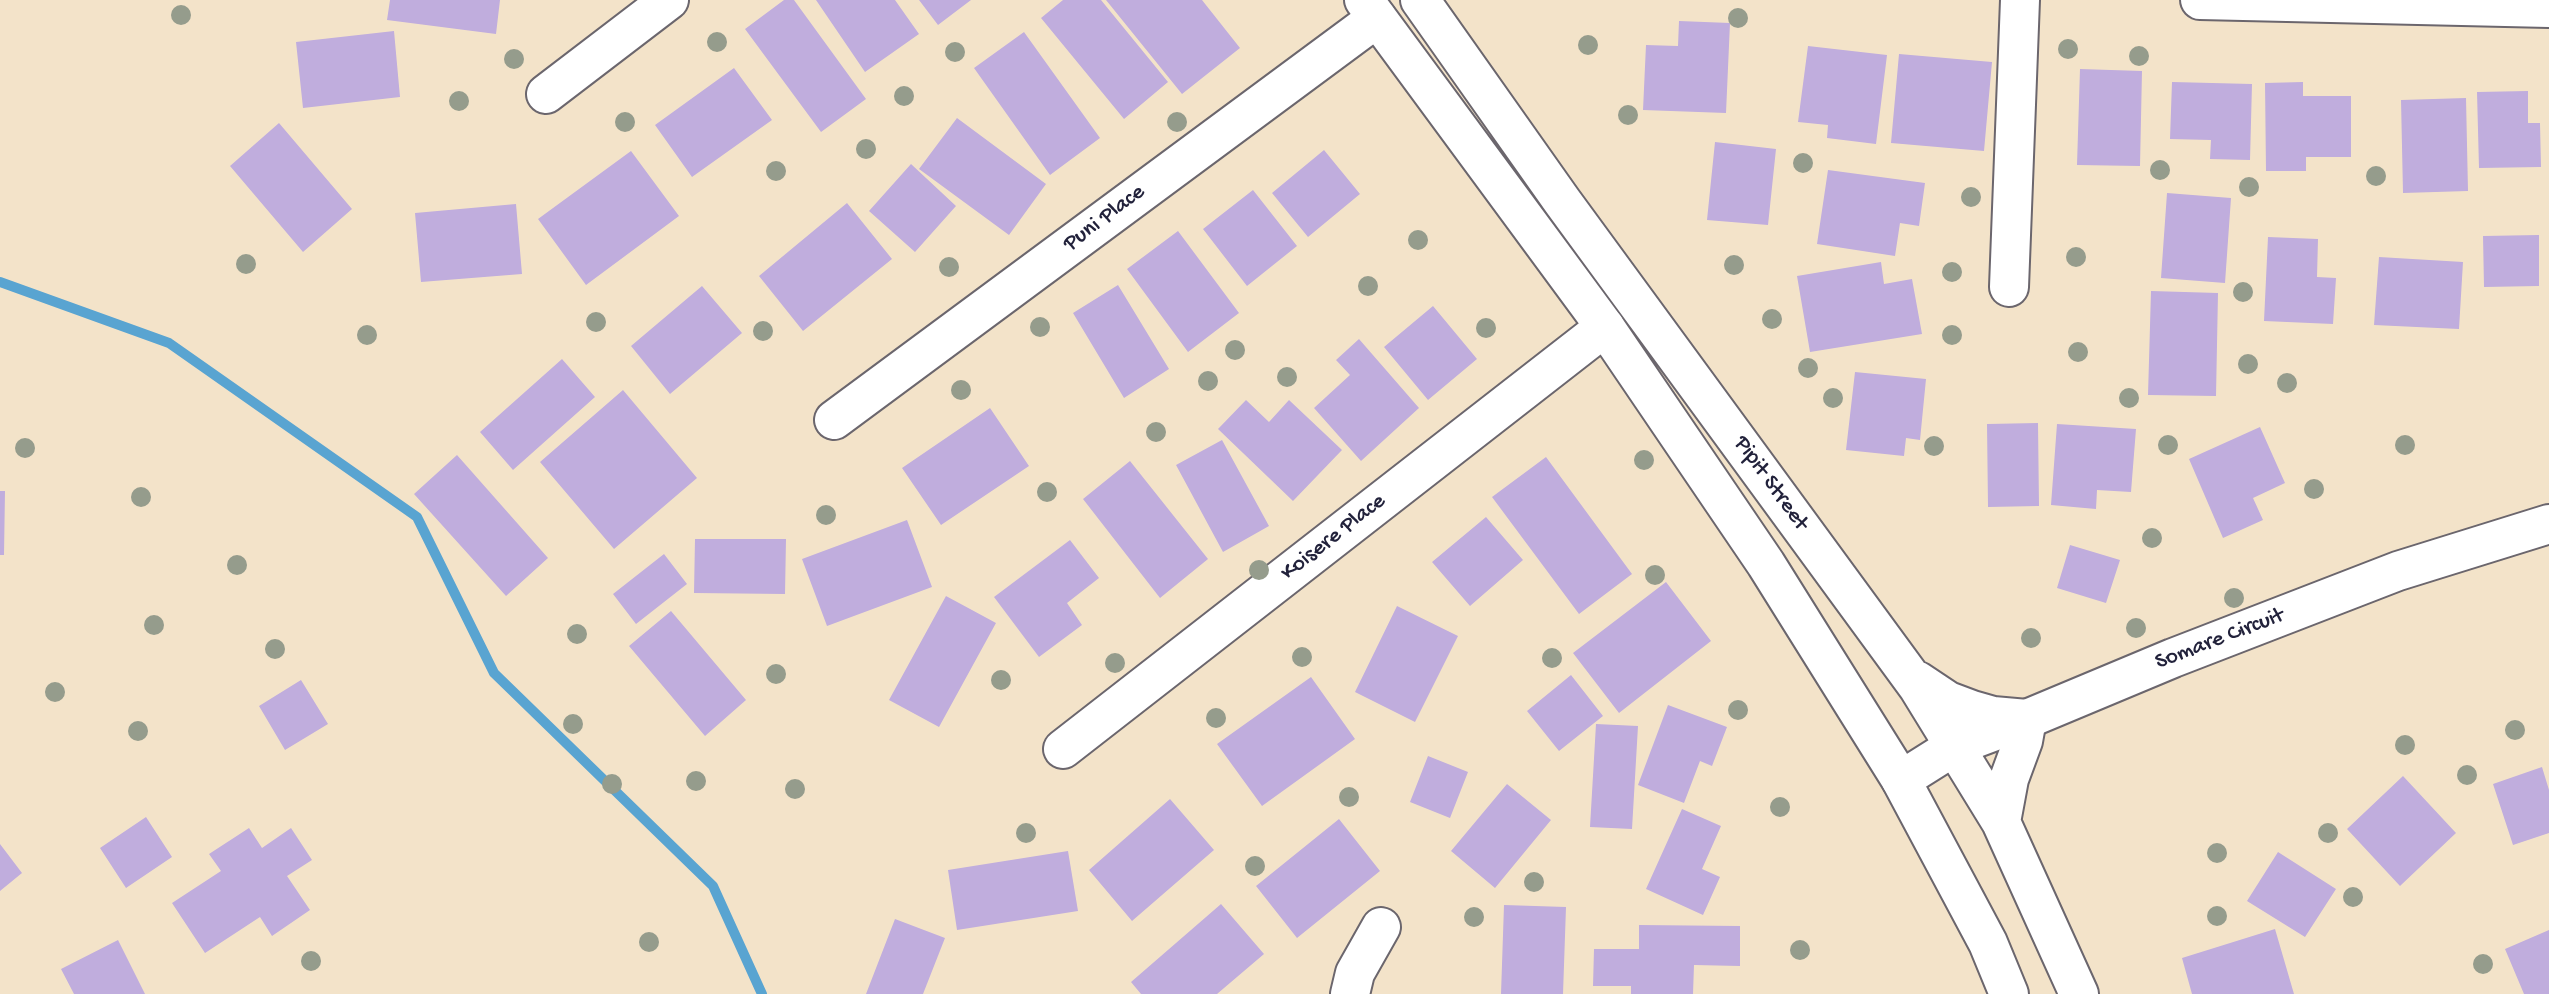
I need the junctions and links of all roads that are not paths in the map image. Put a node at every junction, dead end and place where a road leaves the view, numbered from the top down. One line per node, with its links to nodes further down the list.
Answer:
1 (669, 0): 7 (street)
2 (1420, 0): 12 (street, Pipit Street)
3 (2020, 0): 8 (street)
4 (2200, 0): 5 (street)
5 (2549, 8)
6 (1370, 9): 9 (street, Pipit Street); 10 (street, Puni Place)
7 (546, 94)
8 (2009, 287)
9 (1605, 327): 15 (street, Koisere Place); 16 (street, Pipit Street)
10 (834, 420)
11 (2549, 524): 13 (street, Somare Circuit)
12 (1910, 676): 13 (street); 14 (street, Pipit Street)
13 (2027, 719): 14 (street, Somare Circuit); 17 (street)
14 (1955, 747): 16 (street, Somare Circuit); 17 (street, Pipit Street)
15 (1063, 749)
16 (1901, 780): 20 (street, Pipit Street)
17 (2001, 822): 21 (street, Pipit Street)
18 (1381, 927): 19 (street)
19 (1350, 994)
20 (2009, 994)
21 (2079, 994)

